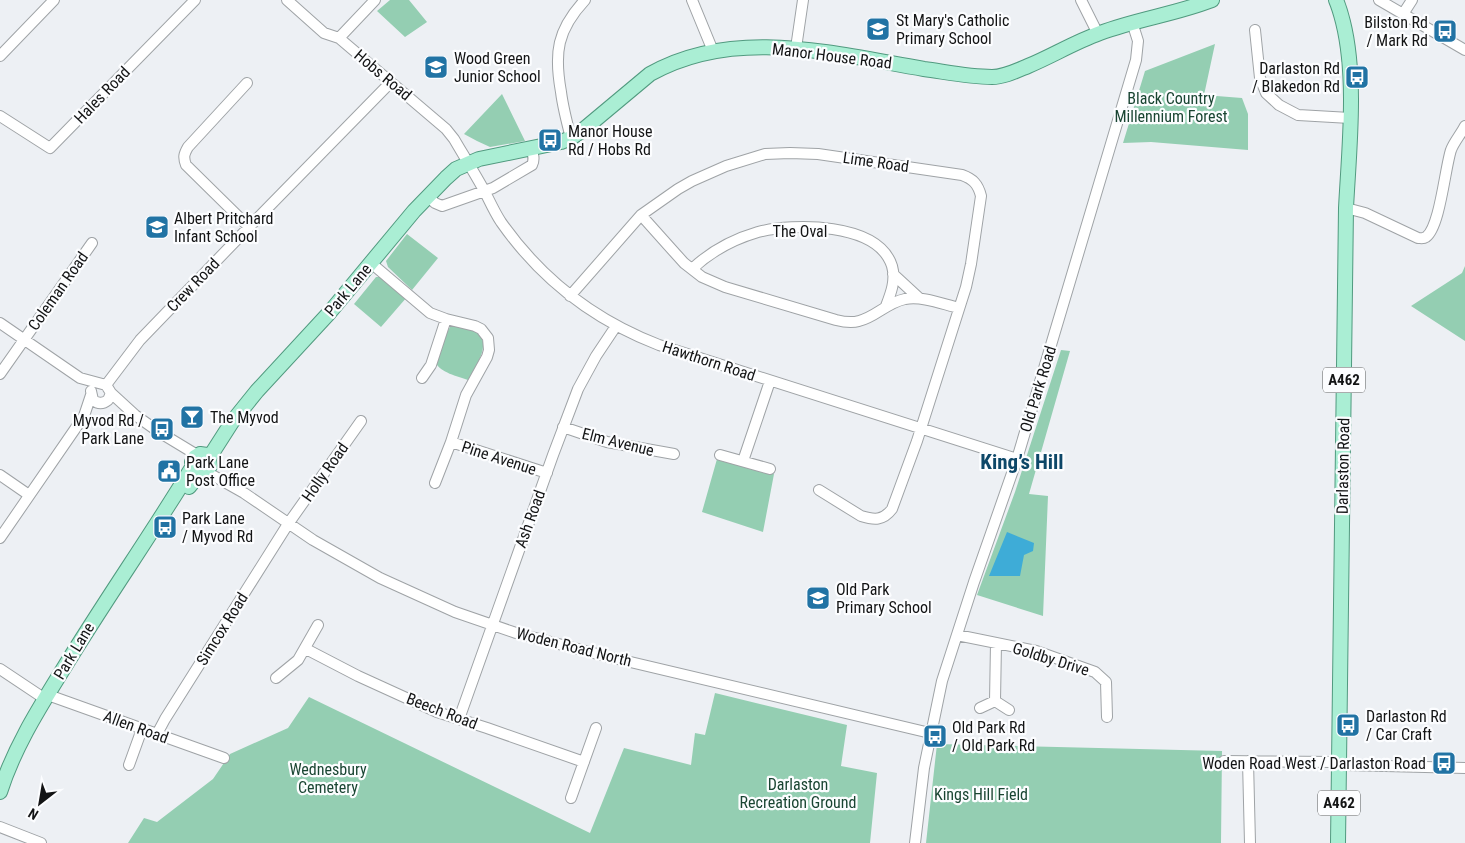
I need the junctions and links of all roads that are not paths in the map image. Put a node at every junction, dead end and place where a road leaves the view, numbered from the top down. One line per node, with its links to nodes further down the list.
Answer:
1 (54, 0): 21 (street)
2 (194, 0): 24 (street, Hales Road)
3 (287, 0): 17 (street, Hobs Road)
4 (375, 0): 17 (street)
5 (585, 0): 27 (street)
6 (692, 0): 20 (street)
7 (803, 0): 18 (street)
8 (1082, 0): 16 (street)
9 (1212, 0): 14 (main road, Manor House Road)
10 (1336, 0): 25 (main road, Darlaston Road / A462)
11 (1379, 0): 13 (street)
12 (1412, 0): 13 (street)
13 (1403, 14): 19 (street)
14 (1132, 22): 16 (main road, Manor House Road); 62 (street, Old Park Road)
15 (1255, 30): 25 (street)
16 (1098, 34): 18 (main road, Manor House Road)
17 (339, 38): 22 (street, Hobs Road)
18 (796, 48): 20 (main road, Manor House Road)
19 (1465, 50)
20 (713, 51): 27 (main road, Manor House Road)
21 (0, 56)
22 (391, 82): 29 (street, Hobs Road); 34 (street, Crew Road)
23 (247, 83): 34 (street)
24 (0, 116)
25 (1350, 118): 32 (main road, Darlaston Road / A462)
26 (1465, 126): 32 (street)
27 (571, 138): 28 (main road, Manor House Road)
28 (531, 148): 29 (main road, Manor House Road); 30 (street)
29 (468, 163): 30 (street, Hawthorn Road); 31 (main road, Park Lane)
30 (484, 191): 31 (street); 39 (street, Hawthorn Road)
31 (427, 196): 36 (main road, Park Lane)
32 (1346, 208): 94 (main road, Darlaston Road / A462)
33 (641, 215): 37 (street); 39 (street, Lime Road); 42 (street, Lime Road)
34 (249, 227): 51 (street, Crew Road)
35 (92, 243): 46 (street, Coleman Road)
36 (371, 263): 43 (street, Pine Avenue); 64 (main road, Park Lane)
37 (692, 269): 38 (street, The Oval); 41 (street)
38 (893, 274): 40 (street); 41 (street)
39 (570, 296): 45 (street, Hawthorn Road)
40 (919, 298): 41 (street); 42 (street)
41 (886, 306)
42 (959, 308): 58 (street, Lime Road)
43 (446, 319): 49 (street); 59 (street, Pine Avenue)
44 (0, 323): 46 (street)
45 (616, 326): 50 (street, Hawthorn Road); 57 (street, Ash Road)
46 (24, 340): 47 (street, Coleman Road); 48 (street)
47 (0, 374)
48 (80, 378): 51 (street); 52 (street)
49 (422, 378)
50 (770, 381): 58 (street, Hawthorn Road); 63 (street)
51 (105, 387): 52 (street); 53 (street); 54 (street)
52 (91, 394): 53 (street); 55 (street)
53 (103, 403): 54 (street); 55 (street)
54 (135, 415): 64 (street, Woden Road North)
55 (84, 416): 70 (street)
56 (361, 421): 71 (street, Holly Road)
57 (563, 427): 60 (street, Elm Avenue); 66 (street, Ash Road)
58 (920, 429): 62 (street, Hawthorn Road); 69 (street, Lime Road)
59 (451, 442): 66 (street, Pine Avenue); 68 (street, Pine Avenue)
60 (674, 454)
61 (720, 454): 63 (street)
62 (1017, 460): 75 (street, Old Park Road)
63 (743, 461): 65 (street)
64 (201, 463): 71 (street, Woden Road North); 80 (main road, Park Lane)
65 (770, 469)
66 (547, 473): 74 (street, Ash Road)
67 (0, 475): 70 (street)
68 (435, 483)
69 (819, 490)
70 (29, 495): 72 (street)
71 (288, 524): 74 (street, Woden Road North); 89 (street, Simcox Road)
72 (0, 538)
73 (318, 625): 77 (street)
74 (493, 625): 85 (street, Ash Road); 88 (street, Woden Road North)
75 (957, 635): 76 (street, Goldby Drive); 88 (street, Old Park Road)
76 (996, 643): 81 (street); 84 (street, Goldby Drive)
77 (306, 648): 79 (street); 85 (street, Beech Road)
78 (0, 669): 80 (street, Allen Road)
79 (276, 678)
80 (46, 697): 87 (street, Allen Road); 97 (main road, Park Lane)
81 (996, 701): 82 (street); 83 (street)
82 (980, 708)
83 (1009, 710)
84 (1107, 717)
85 (459, 719): 92 (street, Beech Road)
86 (596, 728): 92 (street)
87 (142, 729): 89 (street, Allen Road); 95 (street)
88 (930, 733): 101 (street, Old Park Road)
89 (157, 734): 90 (street, Allen Road)
90 (224, 758)
91 (1224, 761): 93 (street)
92 (584, 762): 98 (street)
93 (1248, 762): 94 (street); 102 (street)
94 (1340, 763): 96 (street); 103 (main road, Darlaston Road / A462)
95 (129, 765)
96 (1465, 768)
97 (0, 792)
98 (571, 798)
99 (0, 827): 100 (street)
100 (41, 843)
101 (915, 843)
102 (1250, 843)
103 (1338, 843)

